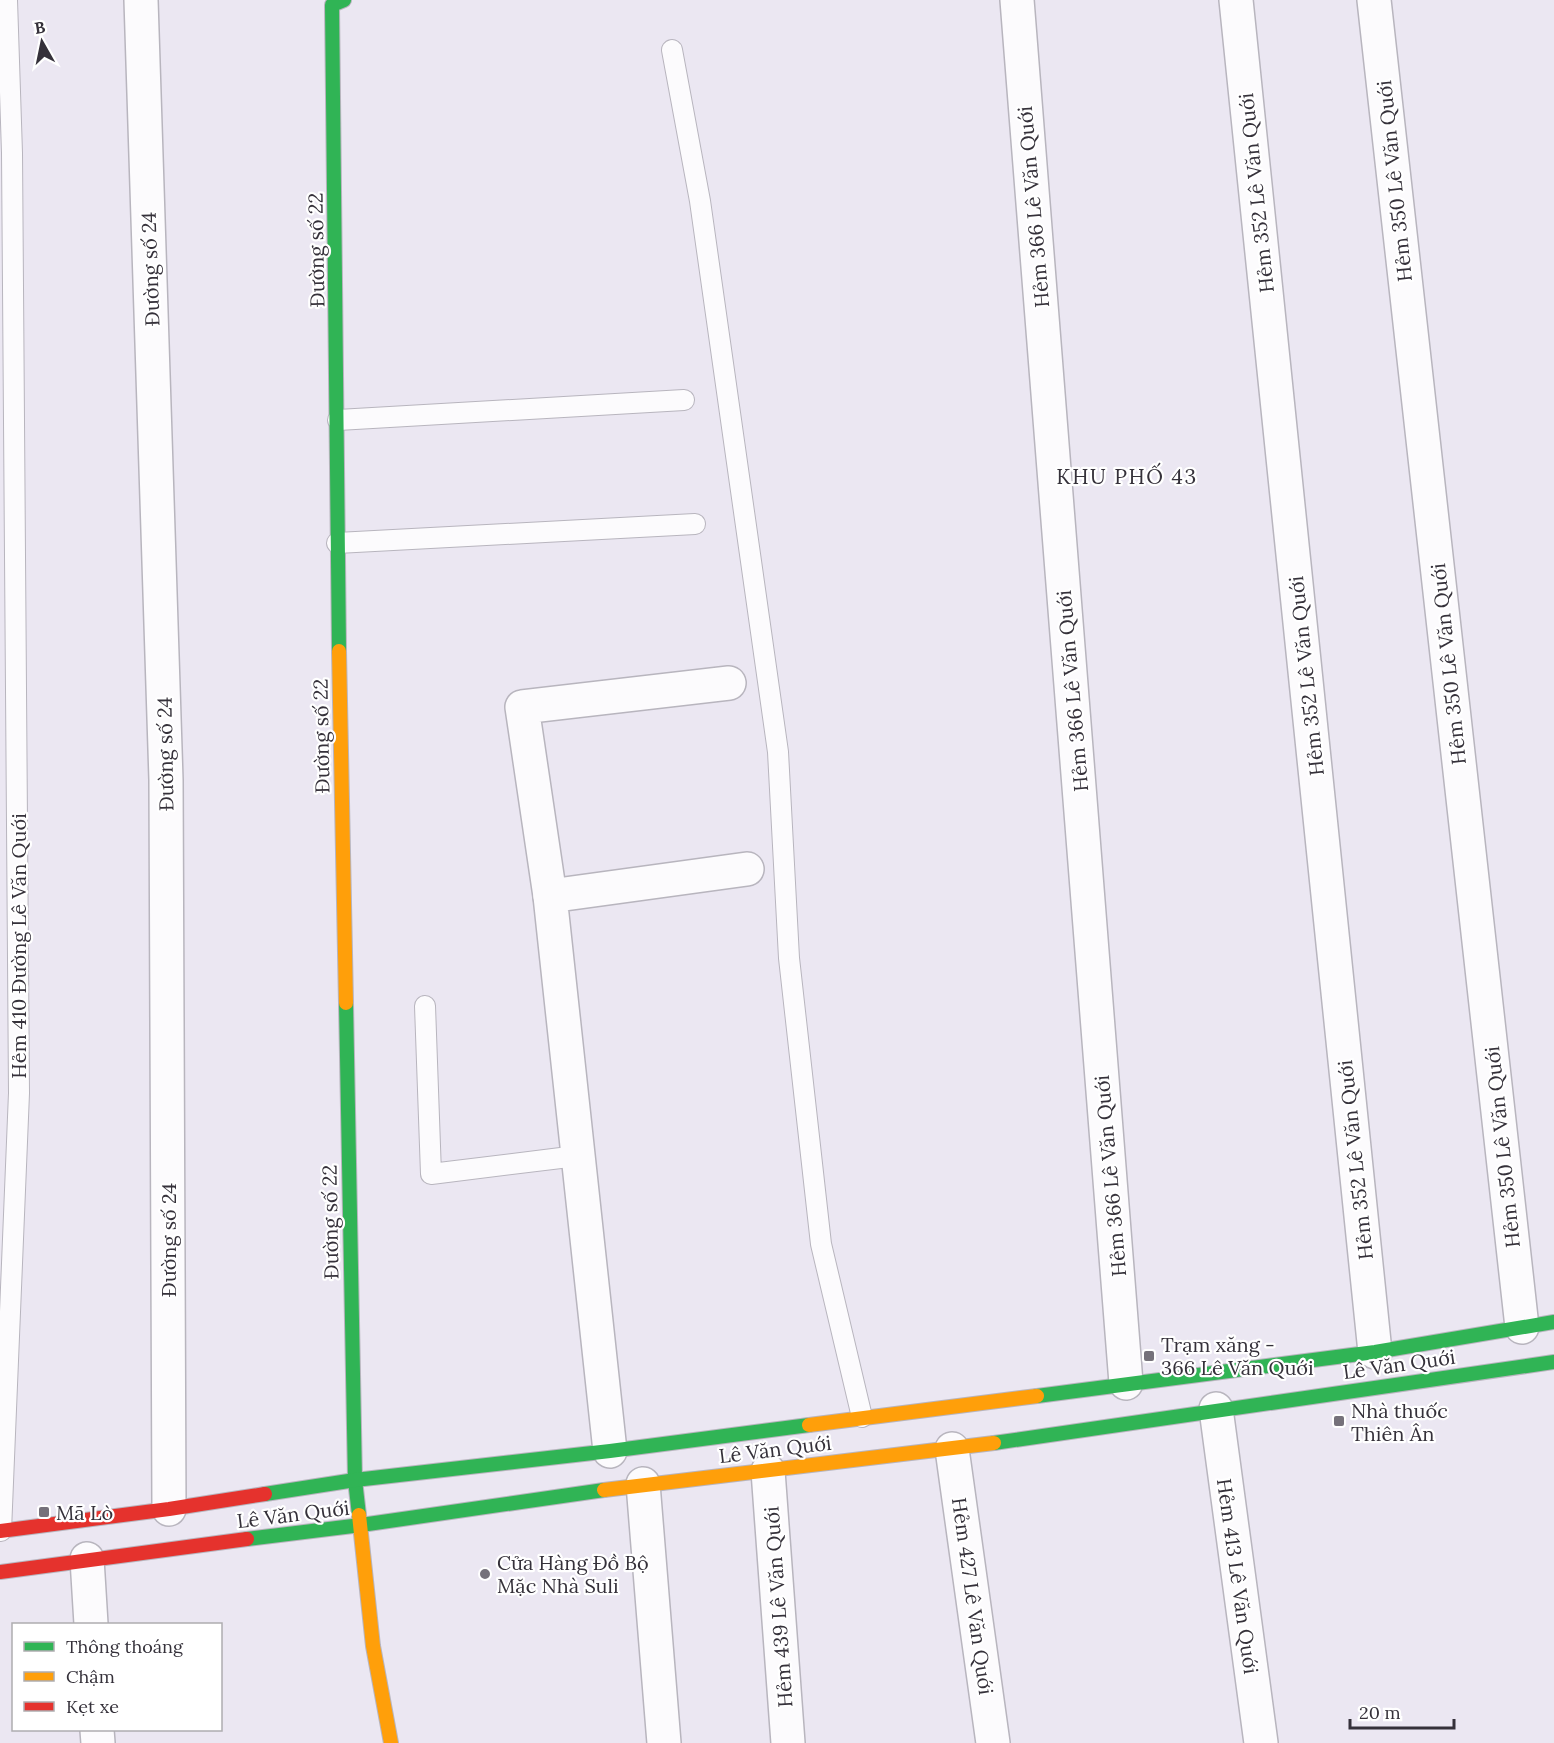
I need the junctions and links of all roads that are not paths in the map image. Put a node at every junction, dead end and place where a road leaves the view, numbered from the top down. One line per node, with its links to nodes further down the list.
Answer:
1 (7, 0): 31 (lane, Hẻm 410 Đường Lê Văn Quới)
2 (141, 0): 29 (street, Đường số 24)
3 (344, 0): 9 (main road, Đường số 22)
4 (1017, 0): 21 (street, Hẻm 366 Lê Văn Quới)
5 (1236, 0): 19 (street, Hẻm 352 Lê Văn Quới)
6 (1374, 0): 18 (street, Hẻm 350 Lê Văn Quới)
7 (672, 50): 23 (lane)
8 (684, 400): 9 (lane)
9 (338, 420): 11 (main road, Đường số 22)
10 (695, 524): 11 (lane)
11 (337, 543): 27 (main road, Đường số 22)
12 (729, 683): 14 (street)
13 (747, 869): 14 (street)
14 (550, 896): 16 (street)
15 (425, 1006): 16 (lane)
16 (577, 1156): 25 (street)
17 (1554, 1322): 18 (main road, Lê Văn Quới)
18 (1524, 1347): 19 (main road, Lê Văn Quới); 20 (main road, Lê Văn Quới); 22 (main road, Lê Văn Quới)
19 (1375, 1352): 21 (main road, Lê Văn Quới)
20 (1554, 1362)
21 (1126, 1383): 23 (main road, Lê Văn Quới)
22 (1216, 1409): 24 (main road, Lê Văn Quới); 39 (street, Hẻm 413 Lê Văn Quới)
23 (863, 1422): 25 (main road, Lê Văn Quới)
24 (952, 1449): 26 (main road, Lê Văn Quới); 38 (street, Hẻm 427 Lê Văn Quới)
25 (610, 1451): 27 (main road, Lê Văn Quới)
26 (768, 1471): 28 (main road, Lê Văn Quới); 37 (street, Hẻm 439 Lê Văn Quới)
27 (355, 1480): 29 (main road, Lê Văn Quới); 30 (main road, Đường số 22)
28 (643, 1484): 30 (main road, Lê Văn Quới); 36 (street)
29 (169, 1509): 31 (main road, Lê Văn Quới)
30 (361, 1526): 32 (main road, Lê Văn Quới); 35 (main road, Đường số 22)
31 (0, 1531)
32 (87, 1559): 33 (main road, Lê Văn Quới); 34 (street)
33 (0, 1572)
34 (91, 1623)
35 (391, 1743)
36 (664, 1743)
37 (788, 1743)
38 (993, 1743)
39 (1260, 1743)

